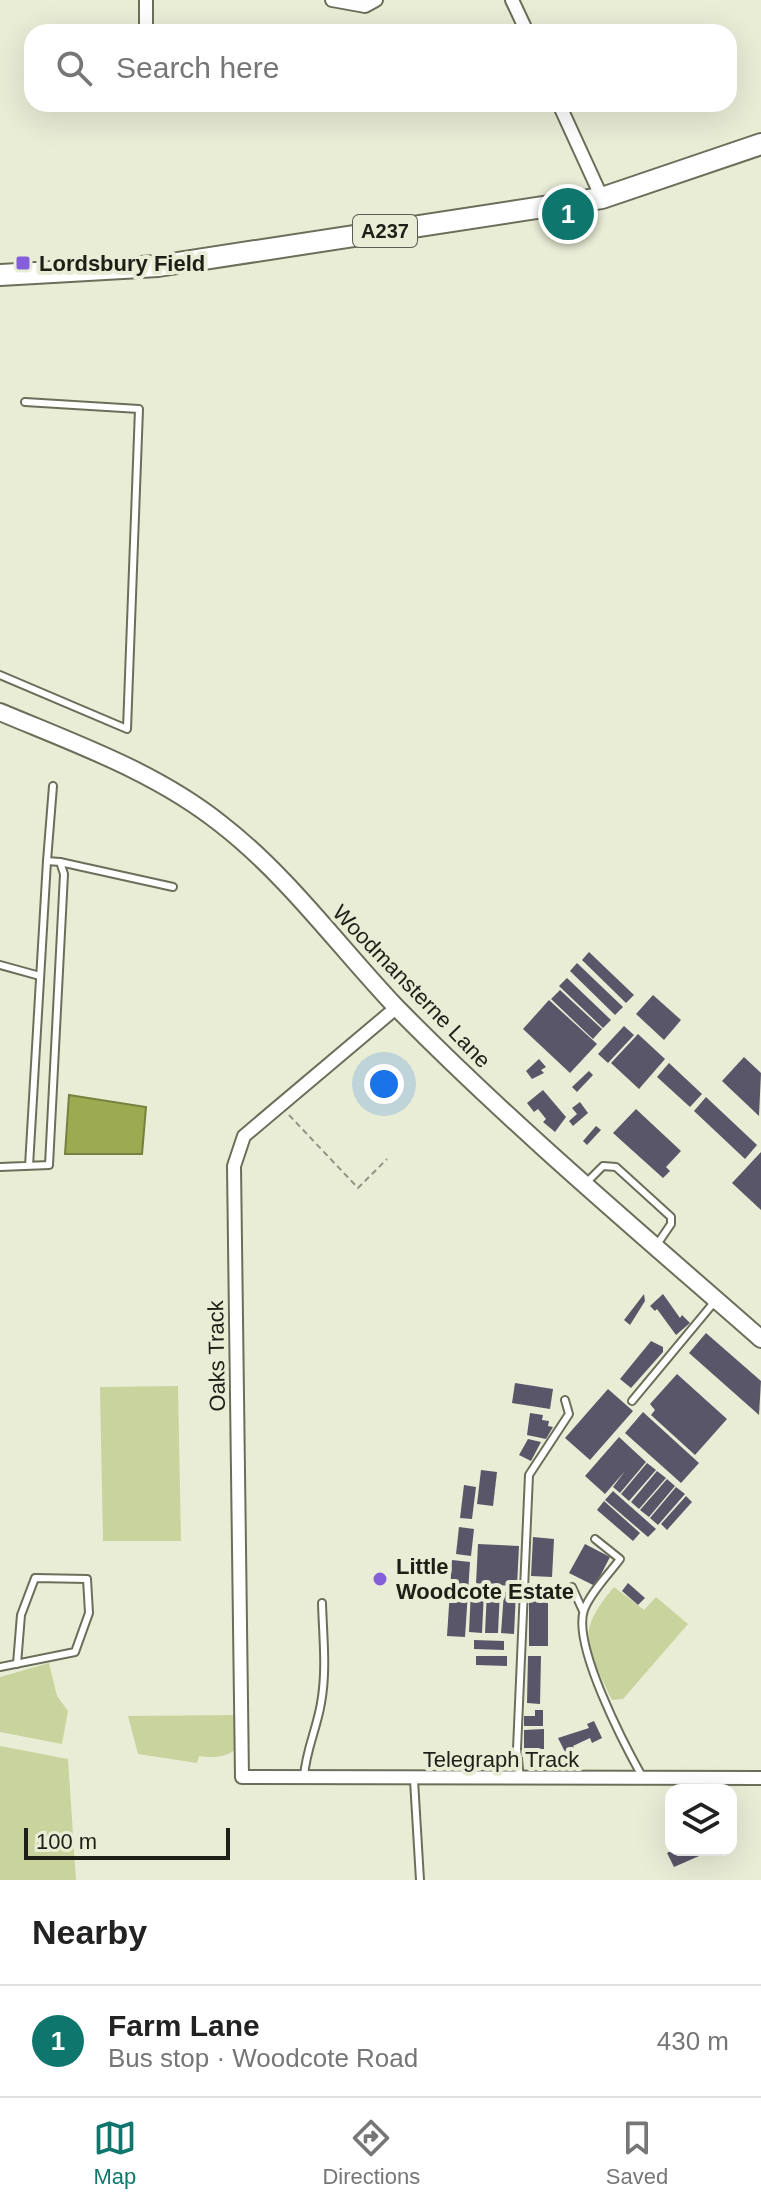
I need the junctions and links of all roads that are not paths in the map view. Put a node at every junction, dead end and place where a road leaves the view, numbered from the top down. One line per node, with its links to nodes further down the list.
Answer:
1 (146, 0): 5 (street)
2 (332, 0): 3 (street)
3 (376, 0)
4 (512, 0): 6 (street)
5 (146, 24)
6 (523, 24)
7 (563, 112): 9 (street)
8 (761, 144): 9 (main road, A237)
9 (602, 198): 10 (main road, A237)
10 (0, 275)
11 (25, 402): 12 (lane)
12 (0, 675)
13 (0, 712): 20 (street, Woodmansterne Lane)
14 (53, 786): 15 (lane)
15 (47, 861): 16 (lane); 19 (lane)
16 (60, 862): 17 (lane); 21 (lane)
17 (173, 887)
18 (0, 965): 19 (lane)
19 (40, 976): 21 (lane)
20 (397, 1007): 23 (street, Woodmansterne Lane); 35 (street, Oaks Track)
21 (29, 1166): 22 (lane)
22 (0, 1167)
23 (586, 1184): 24 (street, Woodmansterne Lane); 24 (lane)
24 (656, 1246): 25 (street, Woodmansterne Lane)
25 (716, 1300): 26 (street, Woodmansterne Lane); 28 (lane)
26 (761, 1339)
27 (565, 1400): 39 (lane)
28 (632, 1401)
29 (595, 1539): 32 (lane)
30 (572, 1587): 32 (lane)
31 (322, 1603): 38 (lane)
32 (583, 1611): 36 (lane)
33 (17, 1664): 33 (lane); 34 (lane)
34 (0, 1667)
35 (242, 1777): 38 (street, Telegraph Track)
36 (643, 1778): 37 (street, Telegraph Track); 39 (street, Telegraph Track)
37 (761, 1778)
38 (303, 1779): 40 (street, Telegraph Track)
39 (520, 1779): 40 (street, Telegraph Track)
40 (414, 1780): 41 (lane)
41 (420, 1880)

